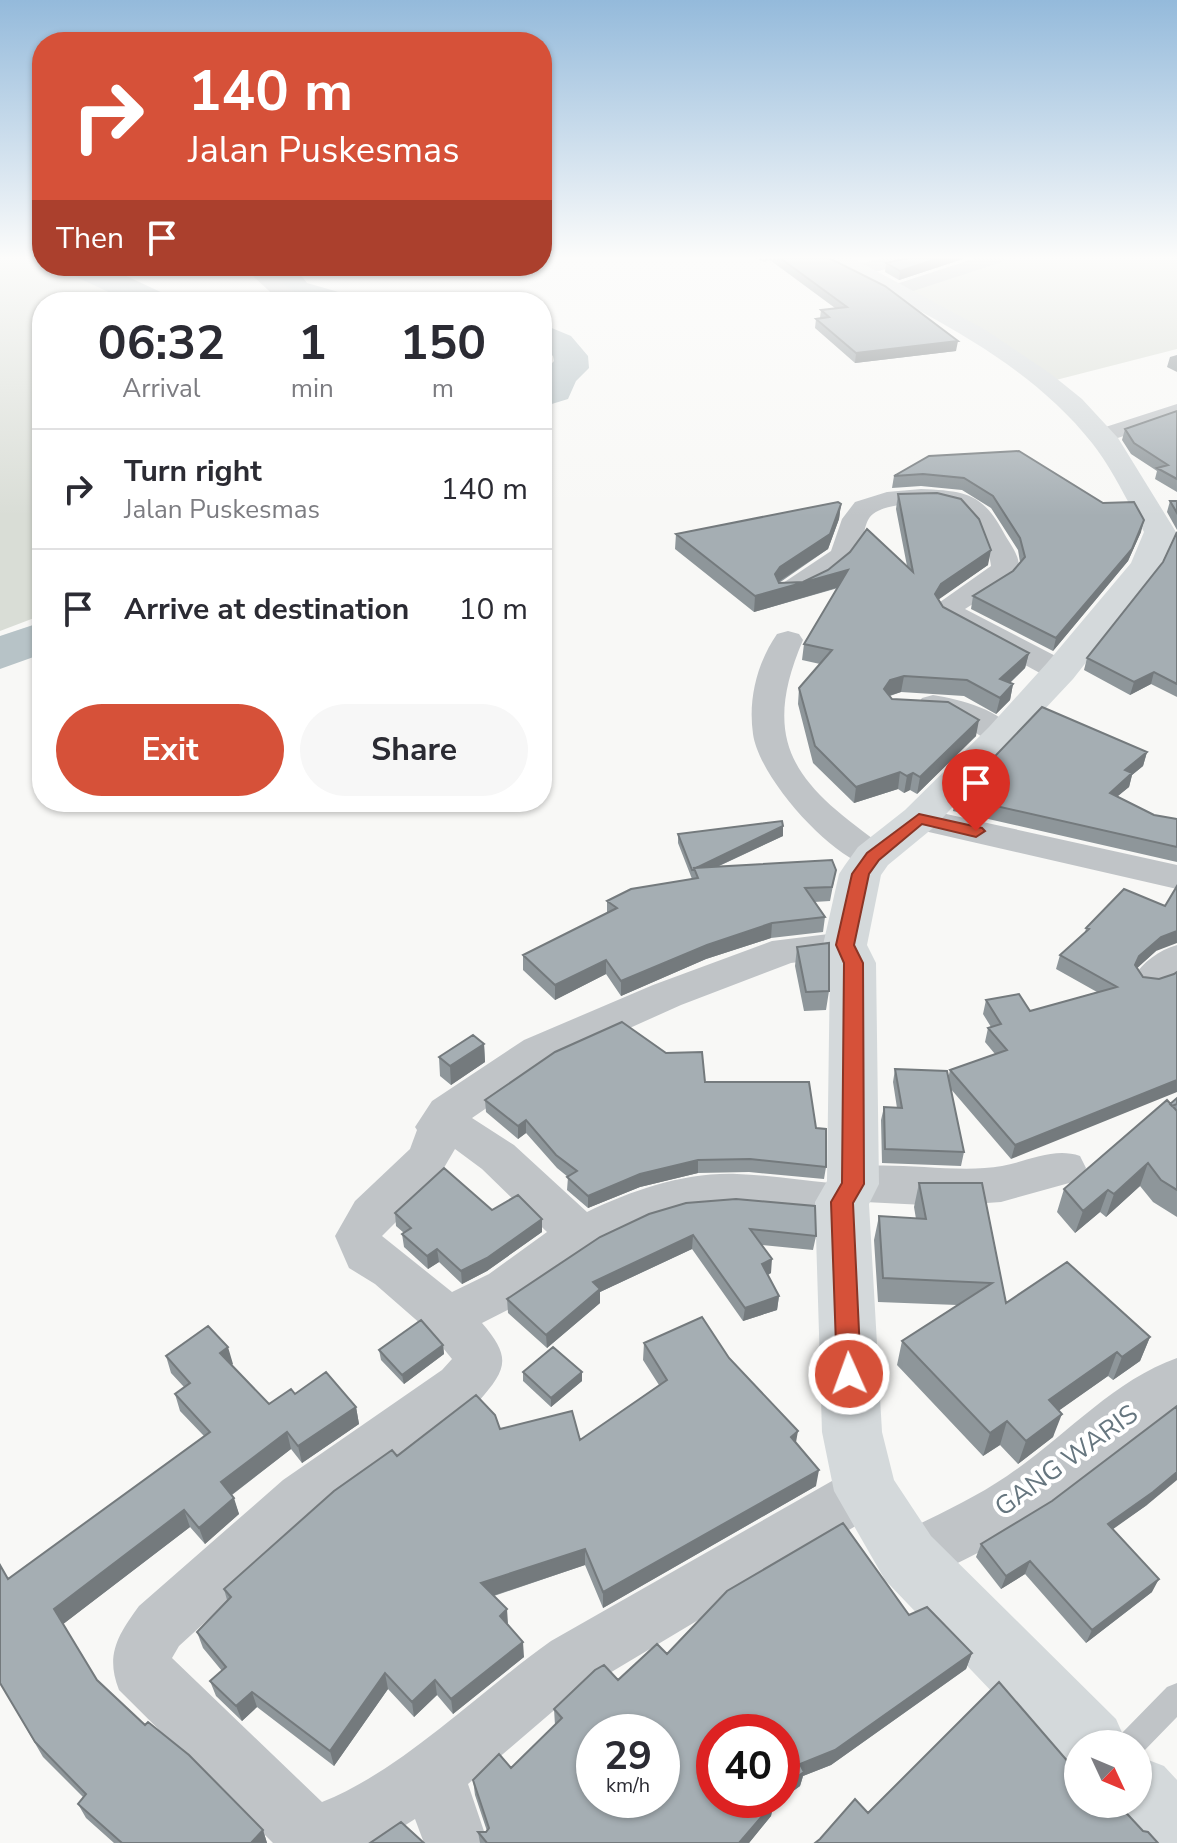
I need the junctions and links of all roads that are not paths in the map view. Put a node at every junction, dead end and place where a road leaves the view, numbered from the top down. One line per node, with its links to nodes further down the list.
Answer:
1 (988, 344): 3 (street)
2 (1177, 411): 3 (street)
3 (1102, 436): 4 (street)
4 (1168, 530): 7 (street)
5 (790, 591): 7 (street)
6 (788, 640): 11 (street)
7 (1060, 671): 9 (street)
8 (901, 705): 9 (street)
9 (1002, 735): 10 (street)
10 (919, 819): 11 (street); 12 (street)
11 (873, 856): 13 (street)
12 (1177, 877)
13 (845, 945): 14 (street); 16 (street)
14 (437, 1127): 17 (street); 18 (street)
15 (1064, 1168): 16 (street)
16 (848, 1193): 17 (street); 20 (street)
17 (581, 1235): 18 (street)
18 (447, 1317): 25 (street)
19 (1177, 1380): 21 (street, GANG WARIS)
20 (865, 1491): 21 (street); 25 (street)
21 (908, 1558): 23 (street)
22 (1177, 1697): 24 (lane)
23 (1077, 1730)
24 (1145, 1730)
25 (434, 1772): 28 (street)
26 (1152, 1806): 27 (street)
27 (1177, 1832)
28 (456, 1843)

